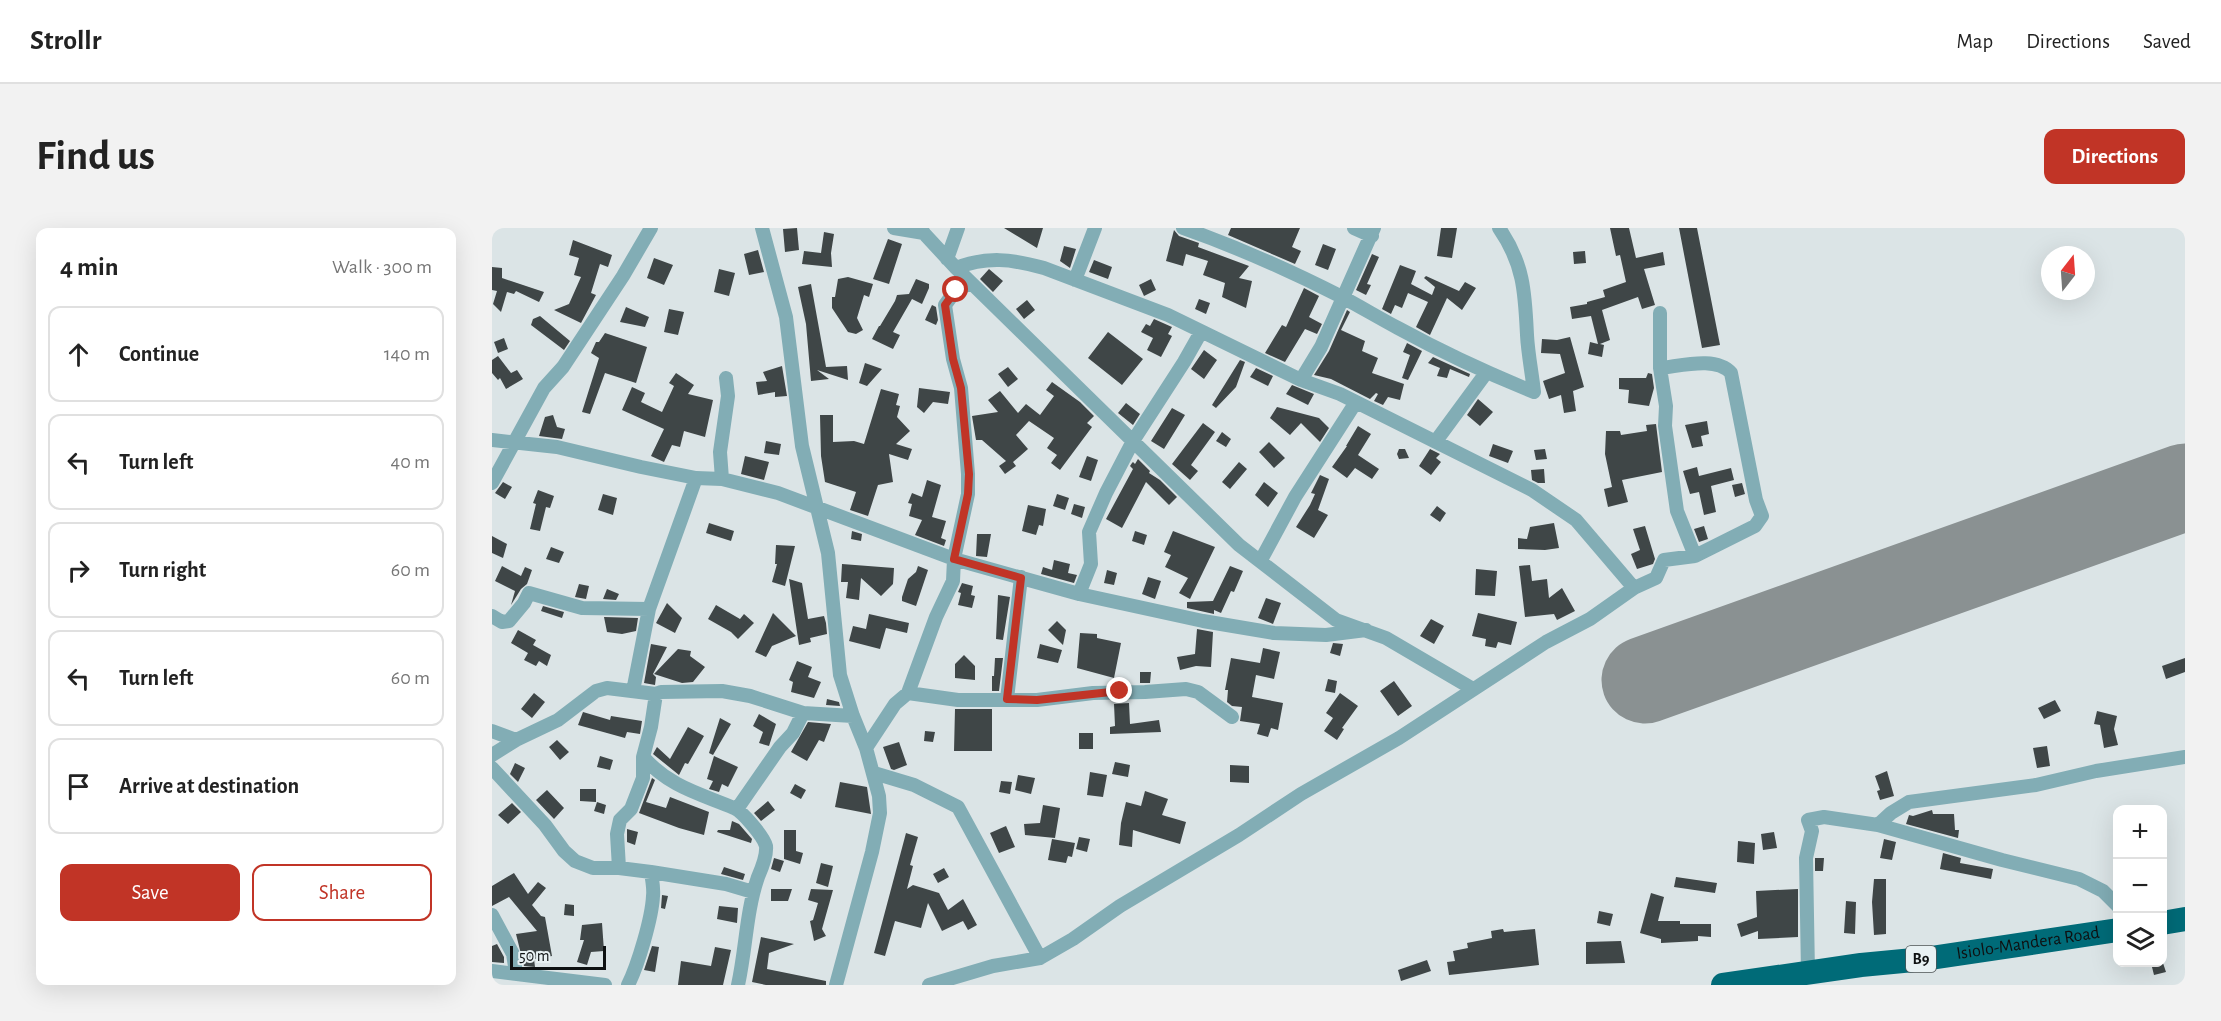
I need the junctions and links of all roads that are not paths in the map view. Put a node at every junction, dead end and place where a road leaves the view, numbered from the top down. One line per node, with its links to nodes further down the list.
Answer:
1 (651, 228): 27 (street)
2 (762, 228): 31 (street)
3 (894, 228): 10 (street)
4 (958, 228): 13 (street)
5 (1095, 228): 14 (street)
6 (1183, 228): 16 (street)
7 (1354, 228): 11 (street)
8 (1499, 228): 12 (street)
9 (1508, 228): 12 (street)
10 (921, 231): 13 (street)
11 (1373, 232): 16 (street)
12 (1510, 244): 20 (street)
13 (952, 264): 14 (street); 15 (street)
14 (1075, 280): 18 (street)
15 (971, 283): 25 (street); 33 (street)
16 (1342, 297): 20 (street); 22 (street)
17 (1660, 313): 19 (street)
18 (1201, 332): 22 (street); 25 (street)
19 (1660, 368): 32 (street); 32 (street)
20 (1486, 373): 26 (street)
21 (726, 378): 29 (street)
22 (1301, 380): 23 (street)
23 (1356, 402): 26 (street); 34 (street)
24 (492, 440): 27 (street)
25 (1132, 441): 34 (street); 37 (street)
26 (1436, 441): 36 (street)
27 (515, 443): 28 (street); 30 (street)
28 (696, 478): 29 (street); 38 (street)
29 (722, 479): 31 (street)
30 (492, 483)
31 (818, 508): 33 (street); 47 (street)
32 (1695, 556): 36 (street)
33 (954, 559): 35 (street); 43 (street)
34 (1261, 560): 40 (street)
35 (1021, 578): 37 (street); 45 (street)
36 (1634, 588): 41 (street)
37 (1079, 594): 40 (street)
38 (650, 609): 39 (street); 42 (street)
39 (492, 616)
40 (1366, 630): 41 (street)
41 (1473, 689): 67 (street)
42 (633, 692): 44 (street); 50 (street)
43 (908, 693): 45 (street); 51 (street)
44 (656, 694): 46 (street); 53 (street)
45 (1007, 699): 48 (street)
46 (803, 713): 47 (street); 57 (street)
47 (853, 716): 51 (street)
48 (1232, 717)
49 (492, 731): 50 (street)
50 (516, 740): 52 (street)
51 (866, 748): 56 (street)
52 (492, 755)
53 (643, 757): 57 (street); 59 (street)
54 (2185, 757): 58 (street)
55 (492, 768): 59 (street)
56 (874, 773): 67 (street); 75 (street)
57 (737, 809): 61 (street)
58 (1878, 825): 62 (street); 69 (street)
59 (619, 868): 60 (street)
60 (651, 872): 61 (street); 73 (street)
61 (753, 892): 74 (street)
62 (2113, 901)
63 (492, 915): 70 (street)
64 (2185, 919): 65 (highway)
65 (2167, 922)
66 (2113, 931): 69 (highway, Isiolo-Mandera Road / B9)
67 (1040, 958): 76 (street)
68 (492, 971): 70 (street)
69 (1808, 973): 77 (highway, Isiolo-Mandera Road / B9)
70 (516, 974): 71 (street)
71 (556, 982): 72 (street)
72 (605, 985)
73 (628, 985)
74 (738, 985)
75 (836, 985)
76 (929, 985)
77 (1723, 985)

